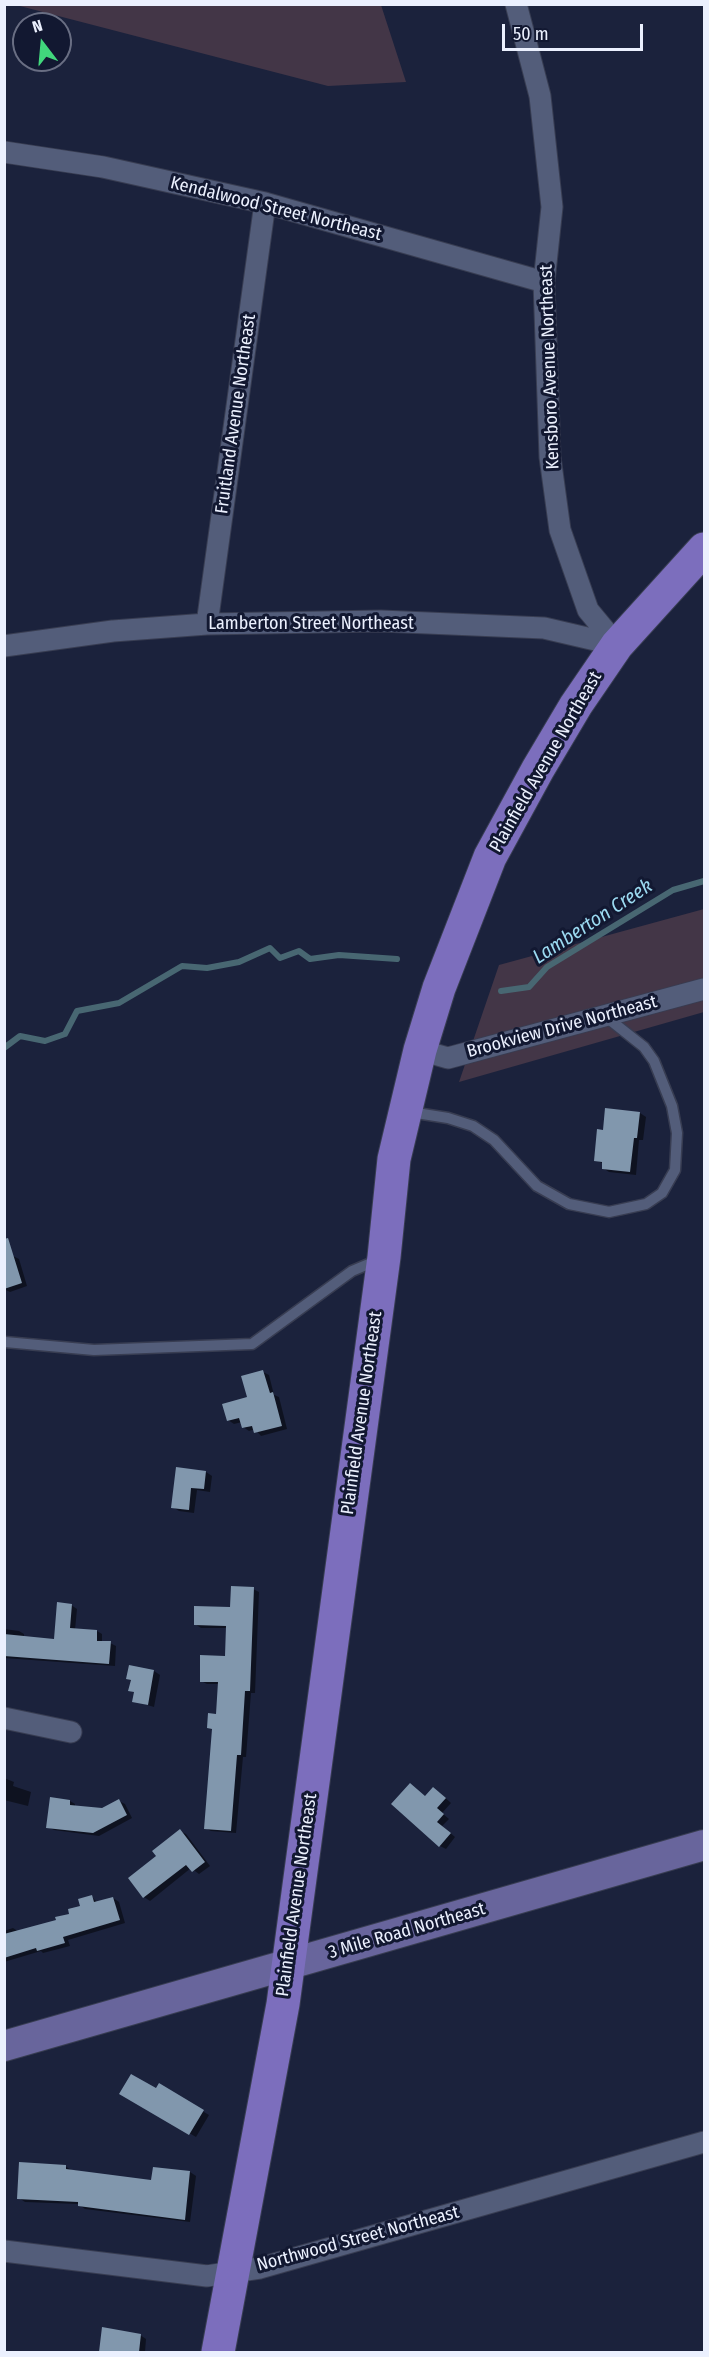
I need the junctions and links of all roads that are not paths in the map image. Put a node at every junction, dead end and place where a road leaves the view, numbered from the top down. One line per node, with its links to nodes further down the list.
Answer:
1 (516, 4): 4 (street, Kensboro Avenue Northeast)
2 (4, 152): 3 (street, Kendalwood Street Northeast)
3 (265, 203): 4 (street, Kendalwood Street Northeast); 6 (street, Fruitland Avenue Northeast)
4 (544, 282): 7 (street, Kensboro Avenue Northeast)
5 (705, 549): 7 (main road, Plainfield Avenue Northeast)
6 (207, 624): 7 (street, Lamberton Street Northeast); 8 (street, Lamberton Street Northeast)
7 (617, 645): 11 (main road, Plainfield Avenue Northeast)
8 (4, 646)
9 (705, 989): 10 (street, Brookview Drive Northeast)
10 (605, 1016): 11 (street, Brookview Drive Northeast); 12 (lane)
11 (420, 1050): 12 (main road, Plainfield Avenue Northeast)
12 (405, 1111): 13 (main road, Plainfield Avenue Northeast)
13 (384, 1257): 14 (lane); 18 (main road, Plainfield Avenue Northeast)
14 (5, 1342)
15 (4, 1718): 16 (street)
16 (71, 1732)
17 (705, 1845): 18 (main road, 3 Mile Road Northeast)
18 (287, 1965): 19 (main road, 3 Mile Road Northeast); 22 (main road, Plainfield Avenue Northeast)
19 (4, 2046)
20 (705, 2142): 22 (street, Northwood Street Northeast)
21 (4, 2251): 22 (street, Northwood Street Northeast)
22 (233, 2272): 23 (main road, Plainfield Avenue Northeast)
23 (218, 2352)

